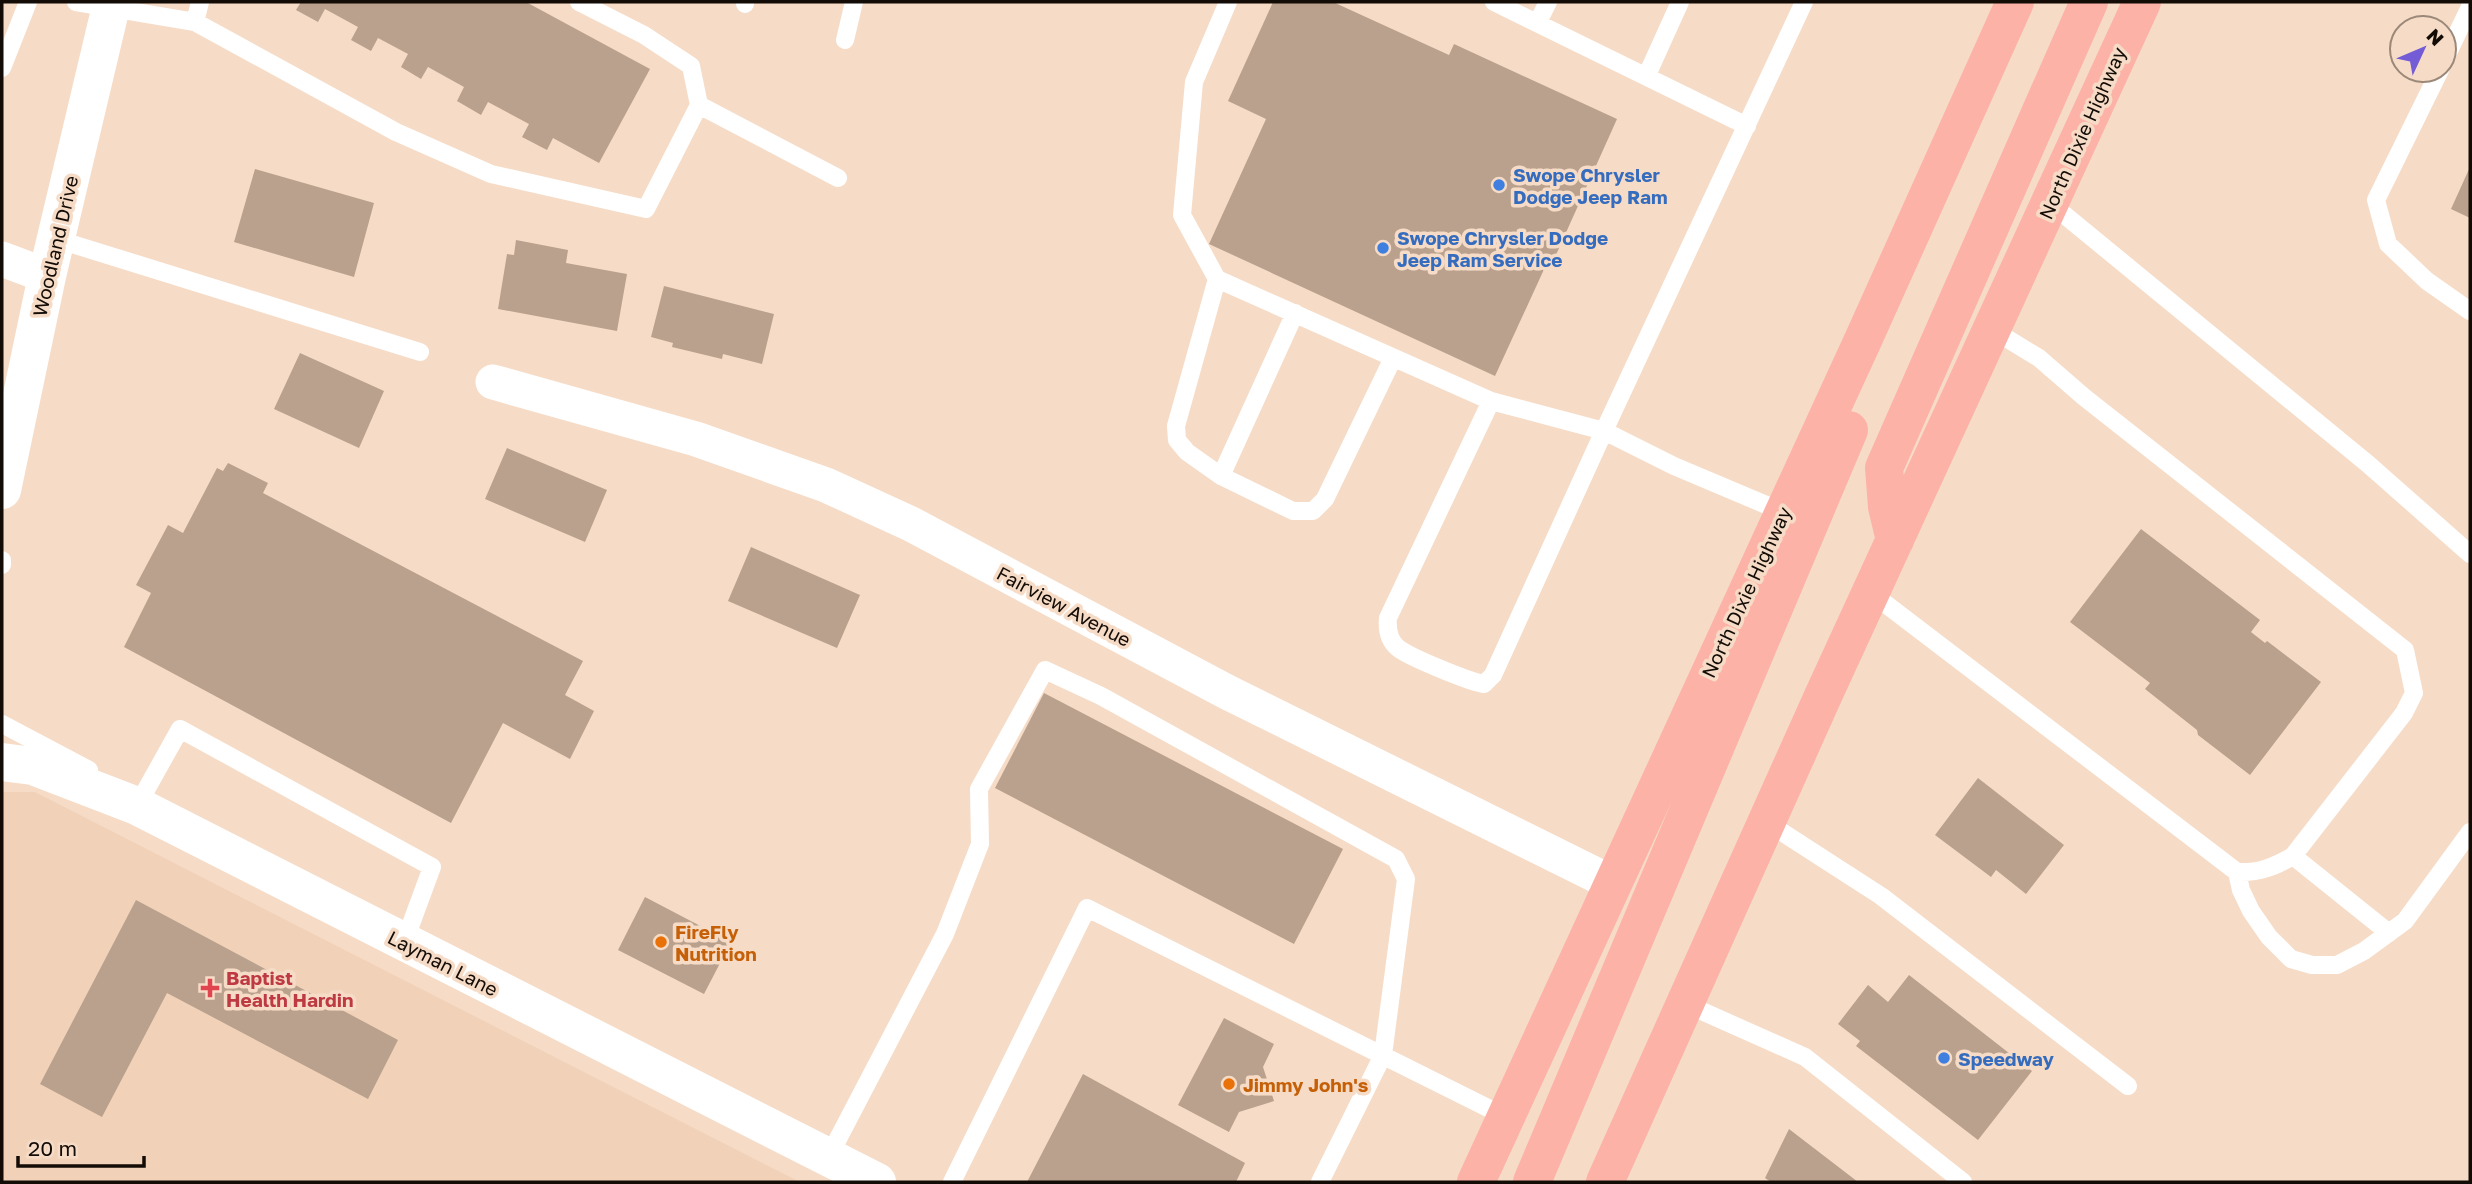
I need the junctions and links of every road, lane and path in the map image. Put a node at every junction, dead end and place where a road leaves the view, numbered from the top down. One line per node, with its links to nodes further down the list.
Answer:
1 (28, 2): 19 (lane)
2 (200, 2): 15 (lane)
3 (579, 2): 22 (lane)
4 (853, 2): 18 (lane)
5 (1228, 2): 29 (lane)
6 (1494, 2): 16 (lane)
7 (1548, 2): 16 (lane)
8 (1680, 2): 20 (lane)
9 (1804, 2): 23 (lane)
10 (2015, 2): 33 (main road, North Dixie Highway)
11 (2089, 2): 42 (main road)
12 (2142, 2): 25 (main road, North Dixie Highway)
13 (100, 4): 15 (lane); 26 (street, Woodland Drive)
14 (2469, 4): 17 (lane)
15 (195, 22): 22 (lane)
16 (1538, 22): 20 (lane)
17 (2458, 29)
18 (845, 40)
19 (2, 68)
20 (1647, 75): 23 (lane)
21 (2433, 84): 30 (lane)
22 (698, 105): 24 (lane)
23 (1747, 126): 38 (lane)
24 (838, 178)
25 (2050, 203): 32 (main road, North Dixie Highway); 43 (lane)
26 (56, 239): 28 (street, Woodland Drive); 34 (lane)
27 (2, 259): 28 (street)
28 (47, 276): 40 (street, Woodland Drive)
29 (1217, 279): 31 (lane); 39 (lane)
30 (2470, 311)
31 (1295, 313): 35 (lane); 39 (lane)
32 (1993, 330): 42 (main road, North Dixie Highway); 52 (lane)
33 (1863, 340): 41 (main road, North Dixie Highway); 66 (main road)
34 (420, 352)
35 (1393, 358): 37 (lane); 39 (lane)
36 (493, 382): 54 (street, Fairview Avenue)
37 (1491, 401): 38 (lane); 38 (lane)
38 (1604, 431): 41 (lane)
39 (1221, 476)
40 (2, 490)
41 (1783, 512): 54 (main road, North Dixie Highway)
42 (1895, 540): 46 (main road, North Dixie Highway)
43 (2470, 551)
44 (2, 560): 45 (lane)
45 (2, 565)
46 (1871, 593): 50 (main road, North Dixie Highway); 53 (lane)
47 (2, 724): 49 (lane)
48 (2, 762): 49 (street, Layman Lane)
49 (135, 806): 56 (street, Layman Lane); 56 (lane)
50 (1768, 823): 57 (main road, North Dixie Highway); 59 (lane)
51 (2470, 832): 55 (lane)
52 (2293, 856): 53 (lane); 55 (lane)
53 (2237, 872): 55 (lane)
54 (1614, 884): 60 (main road, North Dixie Highway)
55 (2389, 933)
56 (404, 943): 61 (street, Layman Lane)
57 (1686, 1004): 67 (main road, North Dixie Highway); 68 (lane)
58 (1383, 1055): 60 (lane); 61 (lane); 63 (lane); 64 (lane)
59 (2128, 1086)
60 (1506, 1116): 65 (main road, North Dixie Highway)
61 (828, 1158): 62 (street, Layman Lane)
62 (877, 1182)
63 (952, 1182)
64 (1320, 1182)
65 (1476, 1182)
66 (1532, 1182)
67 (1605, 1182)
68 (1963, 1182)

